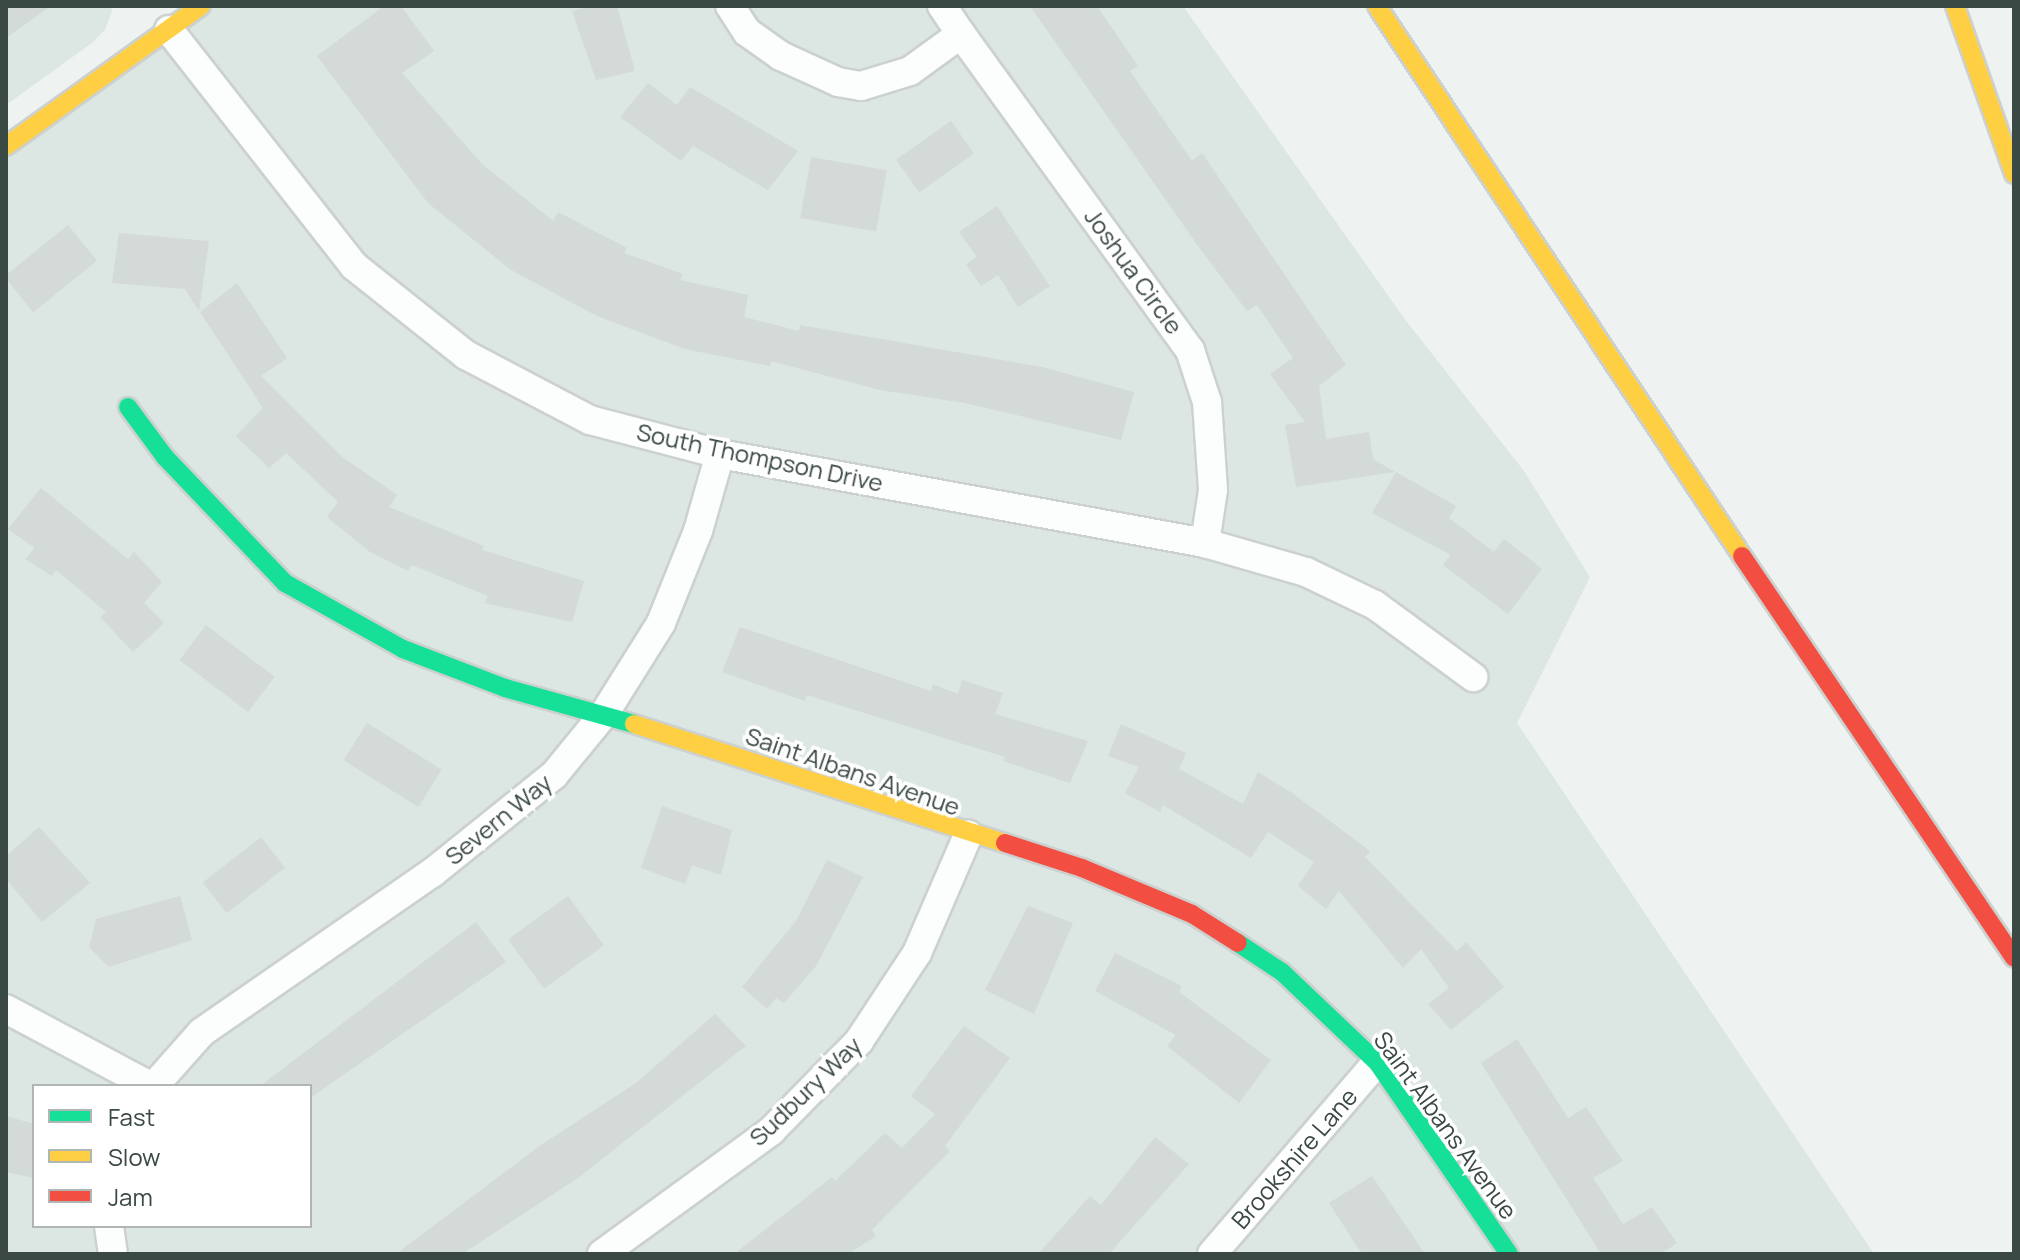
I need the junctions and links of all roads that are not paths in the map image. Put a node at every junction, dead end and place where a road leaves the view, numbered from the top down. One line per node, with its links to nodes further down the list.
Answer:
1 (201, 6): 6 (main road)
2 (730, 6): 7 (street)
3 (942, 6): 7 (street, Joshua Circle)
4 (1377, 6): 16 (main road)
5 (1955, 6): 10 (main road)
6 (165, 24): 9 (main road); 12 (street, South Thompson Drive)
7 (961, 34): 13 (street, Joshua Circle)
8 (1428, 120): 16 (main road)
9 (6, 146)
10 (2014, 174)
11 (128, 407): 15 (main road, Saint Albans Avenue)
12 (720, 454): 13 (street, South Thompson Drive); 15 (street, Severn Way)
13 (1205, 543): 14 (street, South Thompson Drive)
14 (1473, 677)
15 (604, 714): 17 (main road, Saint Albans Avenue); 22 (street, Severn Way)
16 (1854, 726): 18 (main road)
17 (968, 835): 20 (main road, Saint Albans Avenue); 25 (street, Sudbury Way)
18 (2014, 957)
19 (6, 1009): 21 (street)
20 (1377, 1062): 26 (street, Brookshire Lane); 27 (main road, Saint Albans Avenue)
21 (148, 1084)
22 (154, 1084)
23 (109, 1228): 24 (street)
24 (113, 1254)
25 (602, 1254)
26 (1212, 1254)
27 (1509, 1254)

